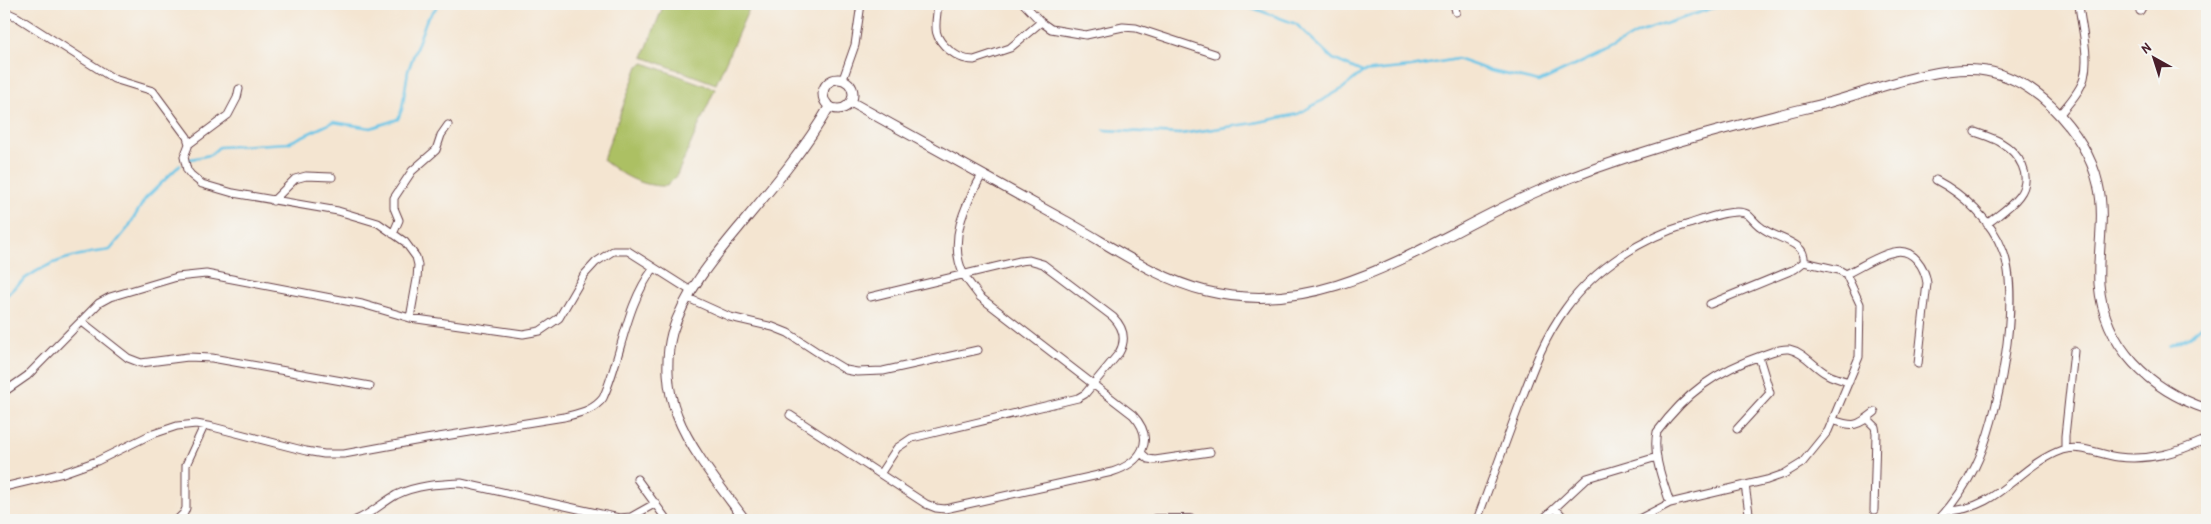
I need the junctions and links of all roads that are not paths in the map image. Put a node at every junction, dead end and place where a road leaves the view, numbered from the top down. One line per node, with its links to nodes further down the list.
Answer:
1 (861, 4): 12 (street)
2 (938, 4): 10 (street)
3 (1024, 4): 10 (street)
4 (1454, 4): 9 (street)
5 (2078, 4): 16 (street)
6 (2144, 4): 8 (street)
7 (4, 11): 19 (street)
8 (2140, 11)
9 (1456, 12)
10 (1041, 22): 11 (street)
11 (1214, 54)
12 (843, 79): 14 (street); 15 (street)
13 (239, 89): 19 (street)
14 (851, 102): 15 (street); 20 (street)
15 (830, 107): 30 (street)
16 (2060, 114): 20 (street); 43 (street)
17 (448, 125): 25 (street)
18 (1975, 132): 24 (street)
19 (189, 144): 23 (street)
20 (982, 175): 28 (street)
21 (332, 177): 23 (street)
22 (1936, 180): 24 (street)
23 (273, 201): 25 (street)
24 (1987, 224): 63 (street)
25 (393, 234): 33 (street)
26 (1804, 262): 29 (street); 32 (street); 71 (street)
27 (654, 268): 30 (street); 33 (street); 48 (street)
28 (964, 274): 31 (street); 40 (street); 40 (street)
29 (1846, 274): 38 (street); 39 (street)
30 (690, 294): 35 (street); 64 (street)
31 (870, 297)
32 (1710, 304)
33 (410, 318): 34 (street)
34 (80, 321): 41 (street); 42 (street)
35 (978, 350)
36 (2074, 352): 51 (street)
37 (1759, 357): 39 (street); 49 (street); 54 (street)
38 (1918, 364)
39 (1848, 382): 47 (street)
40 (1093, 385): 53 (street); 55 (street)
41 (370, 386)
42 (4, 392)
43 (2207, 409)
44 (1874, 412): 46 (street)
45 (790, 415): 55 (street)
46 (1867, 419): 47 (street); 62 (street)
47 (1832, 420): 57 (street)
48 (204, 426): 58 (street); 66 (street)
49 (1737, 429)
50 (2207, 439): 51 (street)
51 (2065, 449): 63 (street)
52 (1210, 452): 53 (street)
53 (1141, 453): 55 (street)
54 (1658, 457): 60 (street); 61 (street)
55 (880, 474)
56 (637, 479): 59 (street)
57 (1745, 485): 60 (street); 74 (street)
58 (4, 487)
59 (656, 503): 67 (street); 68 (street)
60 (1670, 503): 73 (street)
61 (1555, 508): 65 (street); 72 (street)
62 (1874, 510)
63 (1946, 511): 75 (street)
64 (741, 518)
65 (1565, 519)
66 (177, 520)
67 (356, 520)
68 (667, 520)
69 (1154, 520): 70 (main road)
70 (1190, 520)
71 (1477, 520)
72 (1542, 520)
73 (1637, 520)
74 (1750, 520)
75 (1938, 520)

